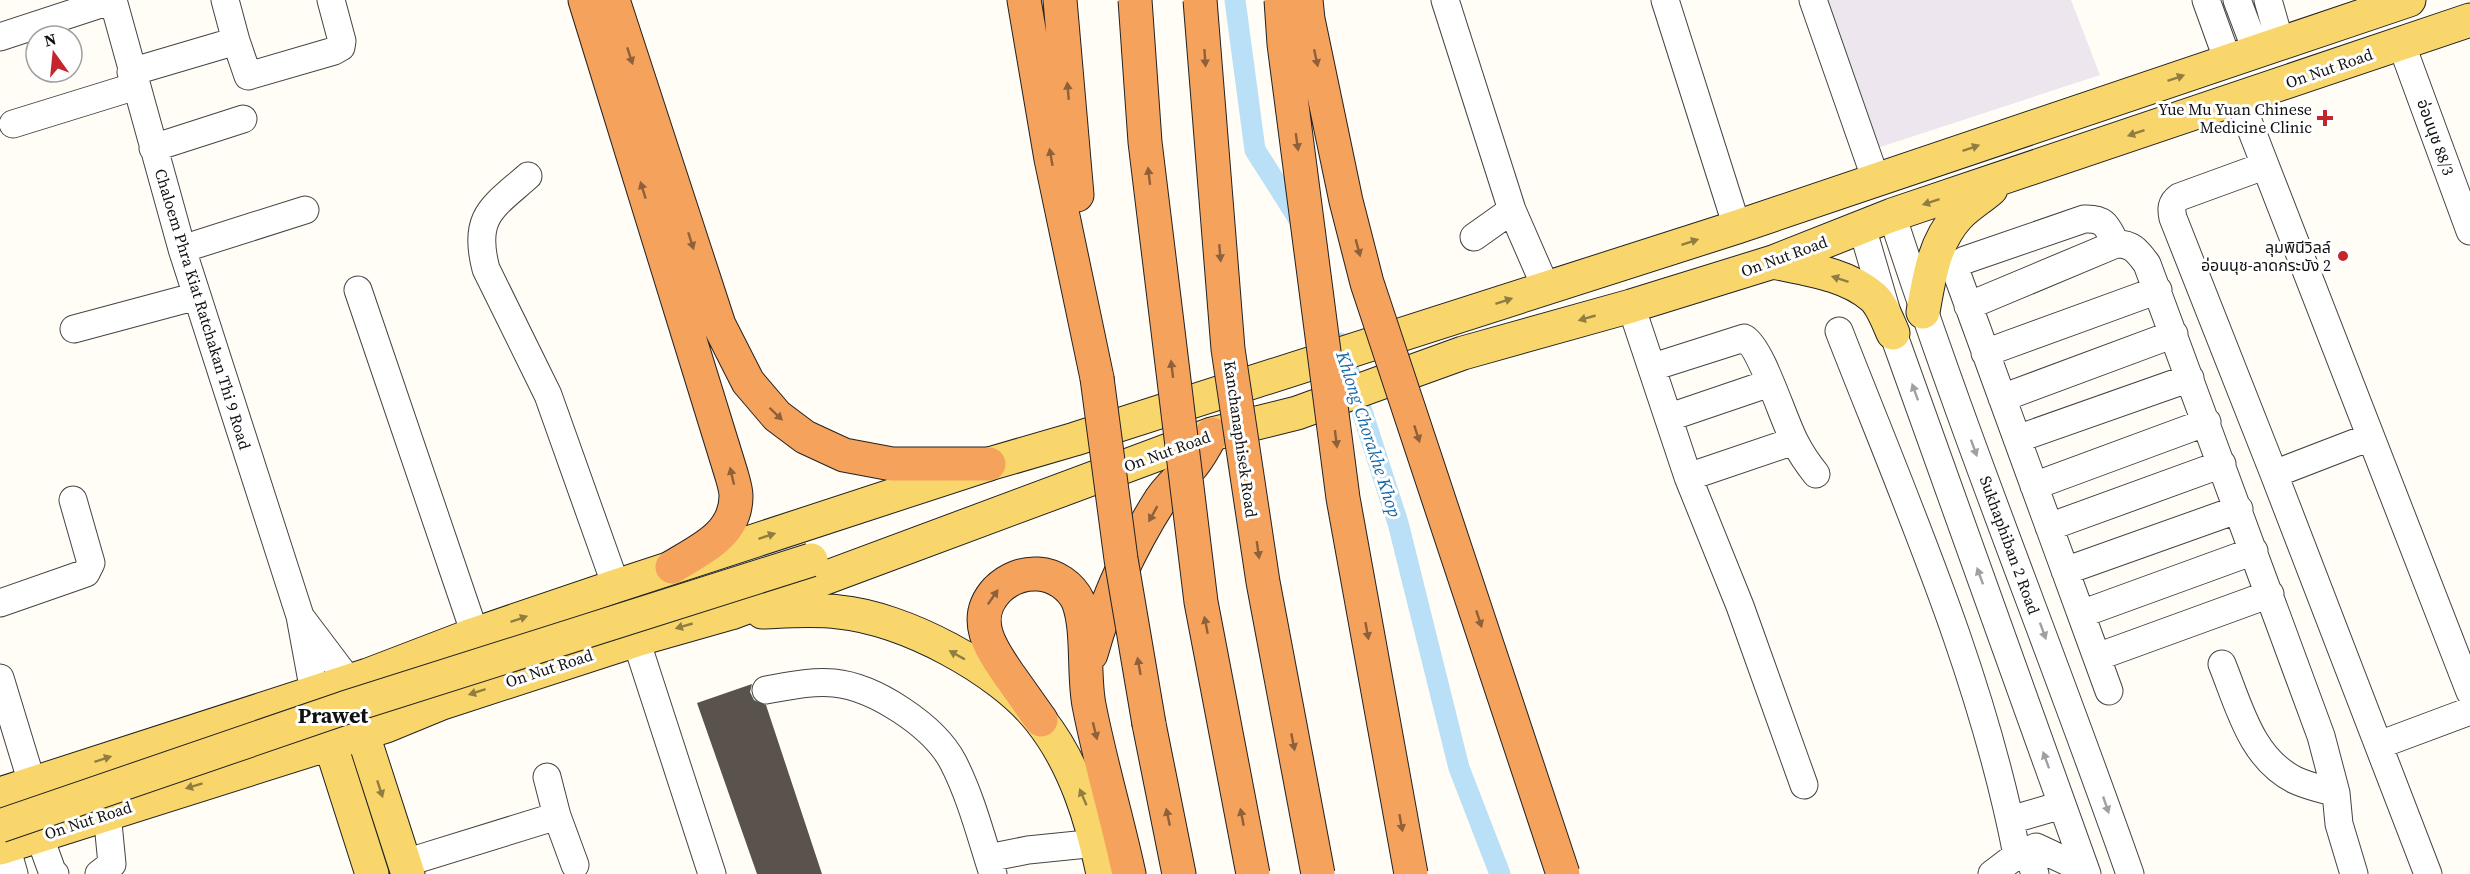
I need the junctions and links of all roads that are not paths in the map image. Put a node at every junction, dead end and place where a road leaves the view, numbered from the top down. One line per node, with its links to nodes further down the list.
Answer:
1 (113, 0): 21 (street); 25 (street, Chaloem Phra Kiat Ratchakan Thi 9 Road)
2 (225, 0): 22 (street)
3 (331, 0): 22 (street)
4 (585, 0): 80 (highway, one-way to 4)
5 (613, 0): 68 (highway, one-way to 68)
6 (1024, 0): 57 (highway, one-way to 6)
7 (1060, 0): 57 (highway, one-way to 7)
8 (1135, 0): 131 (highway, one-way to 8, bridge)
9 (1200, 0): 132 (highway, Kanchanaphisek Road, one-way to 132, bridge)
10 (1281, 0): 133 (highway, one-way to 133, bridge)
11 (1306, 0): 134 (highway, one-way to 134, bridge)
12 (1445, 0): 35 (street)
13 (1665, 0): 37 (street)
14 (1813, 0): 33 (street)
15 (2206, 0): 24 (street)
16 (2236, 0): 24 (street)
17 (2268, 0): 24 (street)
18 (2409, 0): 19 (main road, On Nut Road)
19 (2361, 7): 24 (main road, On Nut Road)
20 (2470, 20): 23 (main road, On Nut Road)
21 (0, 37)
22 (236, 41): 25 (street)
23 (2401, 43): 26 (main road, On Nut Road); 39 (street, อ่อนนุช 88/3)
24 (2255, 51): 33 (main road, On Nut Road, one-way to 24)
25 (134, 79): 28 (street); 29 (street, Chaloem Phra Kiat Ratchakan Thi 9 Road)
26 (2239, 98): 30 (street); 32 (main road, On Nut Road, one-way to 32)
27 (243, 119): 29 (street)
28 (13, 124)
29 (153, 148): 42 (street, Chaloem Phra Kiat Ratchakan Thi 9 Road)
30 (2264, 166): 64 (street); 71 (street)
31 (528, 176): 82 (street)
32 (2007, 177): 36 (main road, On Nut Road, one-way to 36); 50 (main road)
33 (1861, 185): 36 (main road); 37 (main road, On Nut Road); 38 (main road)
34 (305, 210): 42 (street)
35 (1512, 210): 40 (street); 44 (street)
36 (1892, 215): 38 (main road, On Nut Road); 50 (street, Sukhaphiban 2 Road)
37 (1737, 227): 44 (main road, On Nut Road, one-way to 37)
38 (1862, 227): 43 (main road, On Nut Road); 53 (street)
39 (2470, 231)
40 (1474, 237)
41 (2116, 244): 46 (street); 49 (street); 49 (street)
42 (182, 249): 47 (street, Chaloem Phra Kiat Ratchakan Thi 9 Road)
43 (1773, 262): 48 (main road, On Nut Road); 53 (main road, one-way to 43)
44 (1546, 288): 65 (main road, On Nut Road, one-way to 44, bridge)
45 (358, 290): 88 (street)
46 (2158, 290): 54 (street); 55 (street)
47 (197, 296): 51 (street); 87 (street, Chaloem Phra Kiat Ratchakan Thi 9 Road)
48 (1631, 306): 56 (street); 63 (main road, On Nut Road, one-way to 63, bridge)
49 (1968, 306): 55 (street)
50 (1923, 312): 136 (street, Sukhaphiban 2 Road, one-way to 136)
51 (74, 329)
52 (1839, 331): 116 (street)
53 (1893, 333): 113 (street, one-way to 53)
54 (2174, 334): 58 (street); 60 (street)
55 (1985, 353): 60 (street)
56 (1653, 367): 59 (street); 61 (street)
57 (1097, 378): 130 (highway, one-way to 57, bridge)
58 (2190, 378): 62 (street); 66 (street)
59 (1770, 383): 61 (street); 67 (street)
60 (2002, 398): 66 (street)
61 (1670, 417): 72 (street)
62 (2207, 422): 69 (street); 74 (street)
63 (1212, 434): 73 (main road, On Nut Road); 93 (highway, one-way to 93)
64 (2370, 437): 71 (street); 99 (street)
65 (1075, 439): 68 (main road, On Nut Road); 75 (main road, On Nut Road)
66 (2017, 439): 74 (street)
67 (1794, 441): 70 (street); 72 (street)
68 (989, 464): 80 (main road, On Nut Road, one-way to 68)
69 (2222, 464): 77 (street); 78 (street)
70 (1816, 474)
71 (2274, 474): 106 (street)
72 (1688, 477): 110 (street)
73 (1095, 478): 75 (main road, On Nut Road); 85 (main road, On Nut Road)
74 (2034, 486): 78 (street)
75 (1009, 496): 118 (main road, On Nut Road, bridge)
76 (73, 500): 84 (street)
77 (2239, 509): 79 (street); 81 (street)
78 (2049, 527): 81 (street)
79 (2254, 551): 83 (street); 86 (street)
80 (672, 567): 82 (main road, On Nut Road)
81 (2065, 571): 86 (street)
82 (616, 585): 88 (main road, On Nut Road, one-way to 82)
83 (2270, 594): 91 (street); 111 (street)
84 (0, 603)
85 (731, 613): 89 (main road, On Nut Road, one-way to 89); 103 (main road, one-way to 85)
86 (2081, 614): 91 (street)
87 (300, 616): 95 (street, Chaloem Phra Kiat Ratchakan Thi 9 Road); 98 (street, Chaloem Phra Kiat Ratchakan Thi 9 Road)
88 (475, 634): 90 (main road, On Nut Road)
89 (636, 640): 100 (main road, On Nut Road, one-way to 100); 128 (street)
90 (429, 652): 95 (main road, On Nut Road); 100 (main road)
91 (2097, 657): 97 (street)
92 (2222, 664): 111 (street)
93 (1086, 673): 103 (highway, one-way to 93); 129 (highway, one-way to 129)
94 (0, 678): 109 (street)
95 (345, 682): 98 (main road, On Nut Road); 104 (main road, Chaloem Phra Kiat Ratchakan Thi 9 Road)
96 (766, 690): 122 (street)
97 (2109, 691)
98 (314, 692): 102 (main road, On Nut Road); 105 (main road, Chaloem Phra Kiat Ratchakan Thi 9 Road)
99 (2470, 692)
100 (442, 703): 104 (main road, On Nut Road)
101 (2470, 711): 106 (street)
102 (227, 720): 107 (main road); 109 (main road, On Nut Road, one-way to 102)
103 (1041, 720): 119 (main road, one-way to 103)
104 (362, 733): 105 (main road, On Nut Road); 123 (main road, Chaloem Phra Kiat Ratchakan Thi 9 Road, one-way to 123)
105 (330, 743): 107 (main road, On Nut Road); 127 (main road, Chaloem Phra Kiat Ratchakan Thi 9 Road)
106 (2379, 745): 138 (street)
107 (244, 771): 114 (main road, On Nut Road, one-way to 114)
108 (546, 777): 115 (street)
109 (32, 783): 112 (main road, On Nut Road)
110 (1804, 785)
111 (2336, 793): 137 (street)
112 (0, 794)
113 (2062, 805): 116 (street); 124 (street)
114 (107, 813): 117 (main road, On Nut Road); 126 (street)
115 (557, 816): 121 (street); 123 (street)
116 (2010, 820): 120 (street)
117 (39, 835): 118 (main road, On Nut Road); 125 (street)
118 (5, 848)
119 (1100, 859): 122 (street)
120 (2026, 860): 124 (street); 135 (street)
121 (575, 865)
122 (991, 866)
123 (407, 869)
124 (2086, 872)
125 (55, 874)
126 (99, 874)
127 (372, 874)
128 (712, 874)
129 (1129, 874)
130 (1179, 874)
131 (1253, 874)
132 (1318, 874)
133 (1411, 874)
134 (1563, 874)
135 (1992, 874)
136 (2130, 874)
137 (2354, 874)
138 (2428, 874)

